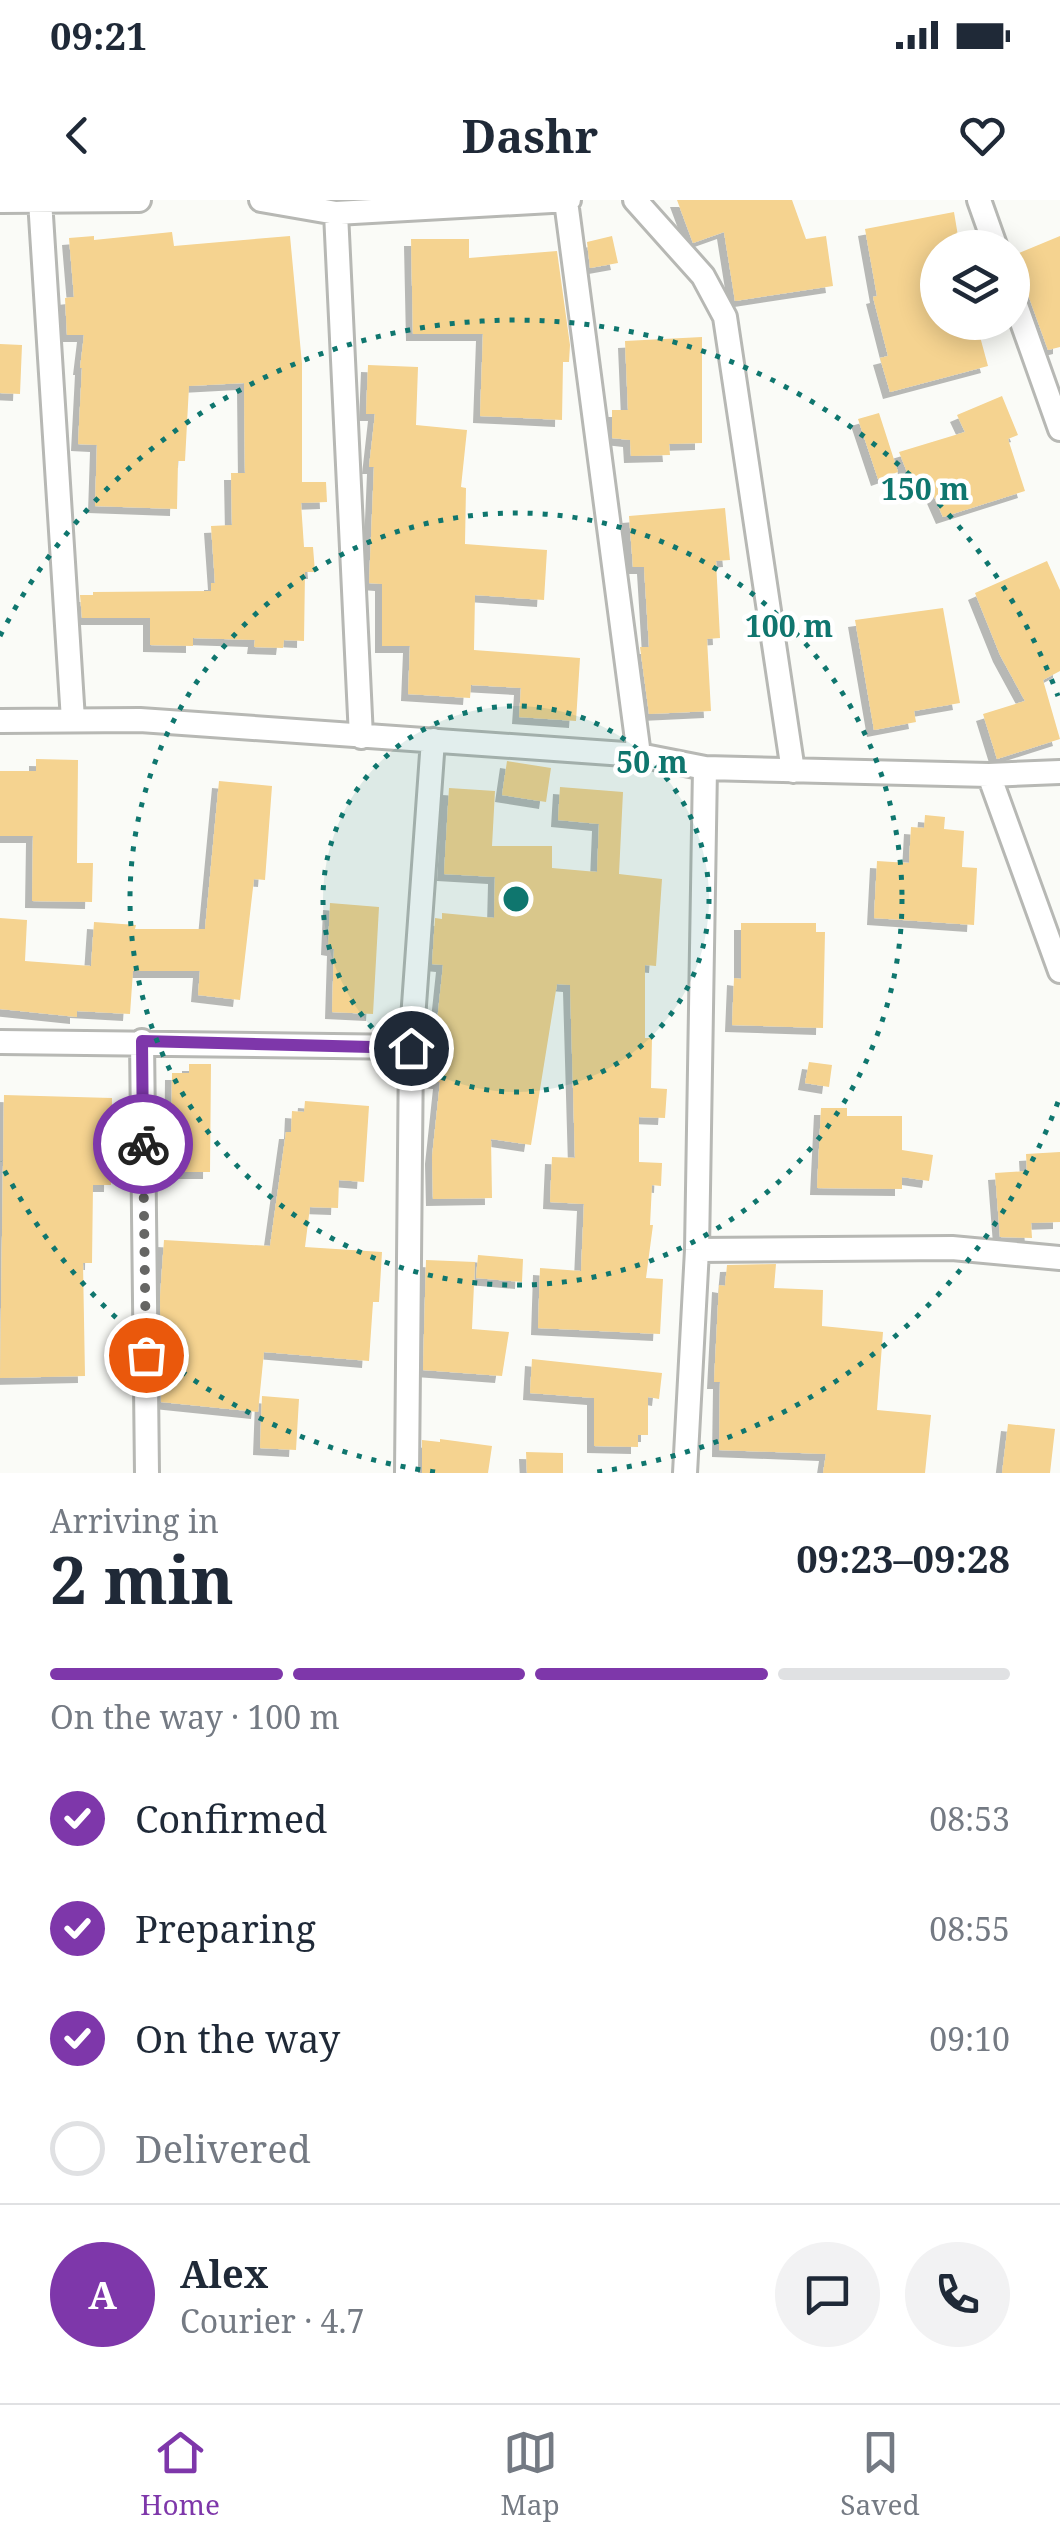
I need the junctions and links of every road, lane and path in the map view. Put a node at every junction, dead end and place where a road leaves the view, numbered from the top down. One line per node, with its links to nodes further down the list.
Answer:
1 (40, 200): 2 (street); 7 (street); 12 (street)
2 (139, 200)
3 (261, 200): 8 (street)
4 (634, 200): 18 (street)
5 (979, 200): 9 (street)
6 (568, 201): 8 (street); 16 (street)
7 (0, 202)
8 (336, 213): 14 (street)
9 (990, 230)
10 (1028, 340): 11 (street)
11 (1060, 429)
12 (73, 720): 13 (street); 14 (street)
13 (0, 721)
14 (361, 737): 15 (street)
15 (433, 740): 16 (street); 24 (street)
16 (638, 754): 17 (street)
17 (705, 768): 18 (street); 25 (street)
18 (793, 772): 20 (street)
19 (1060, 772): 20 (street)
20 (989, 775): 21 (street)
21 (1060, 971)
22 (142, 1041): 23 (street); 24 (street); 27 (street)
23 (0, 1042)
24 (411, 1048): 28 (street)
25 (698, 1250): 26 (street); 29 (street)
26 (1060, 1258)
27 (147, 1473)
28 (408, 1473)
29 (685, 1473)

